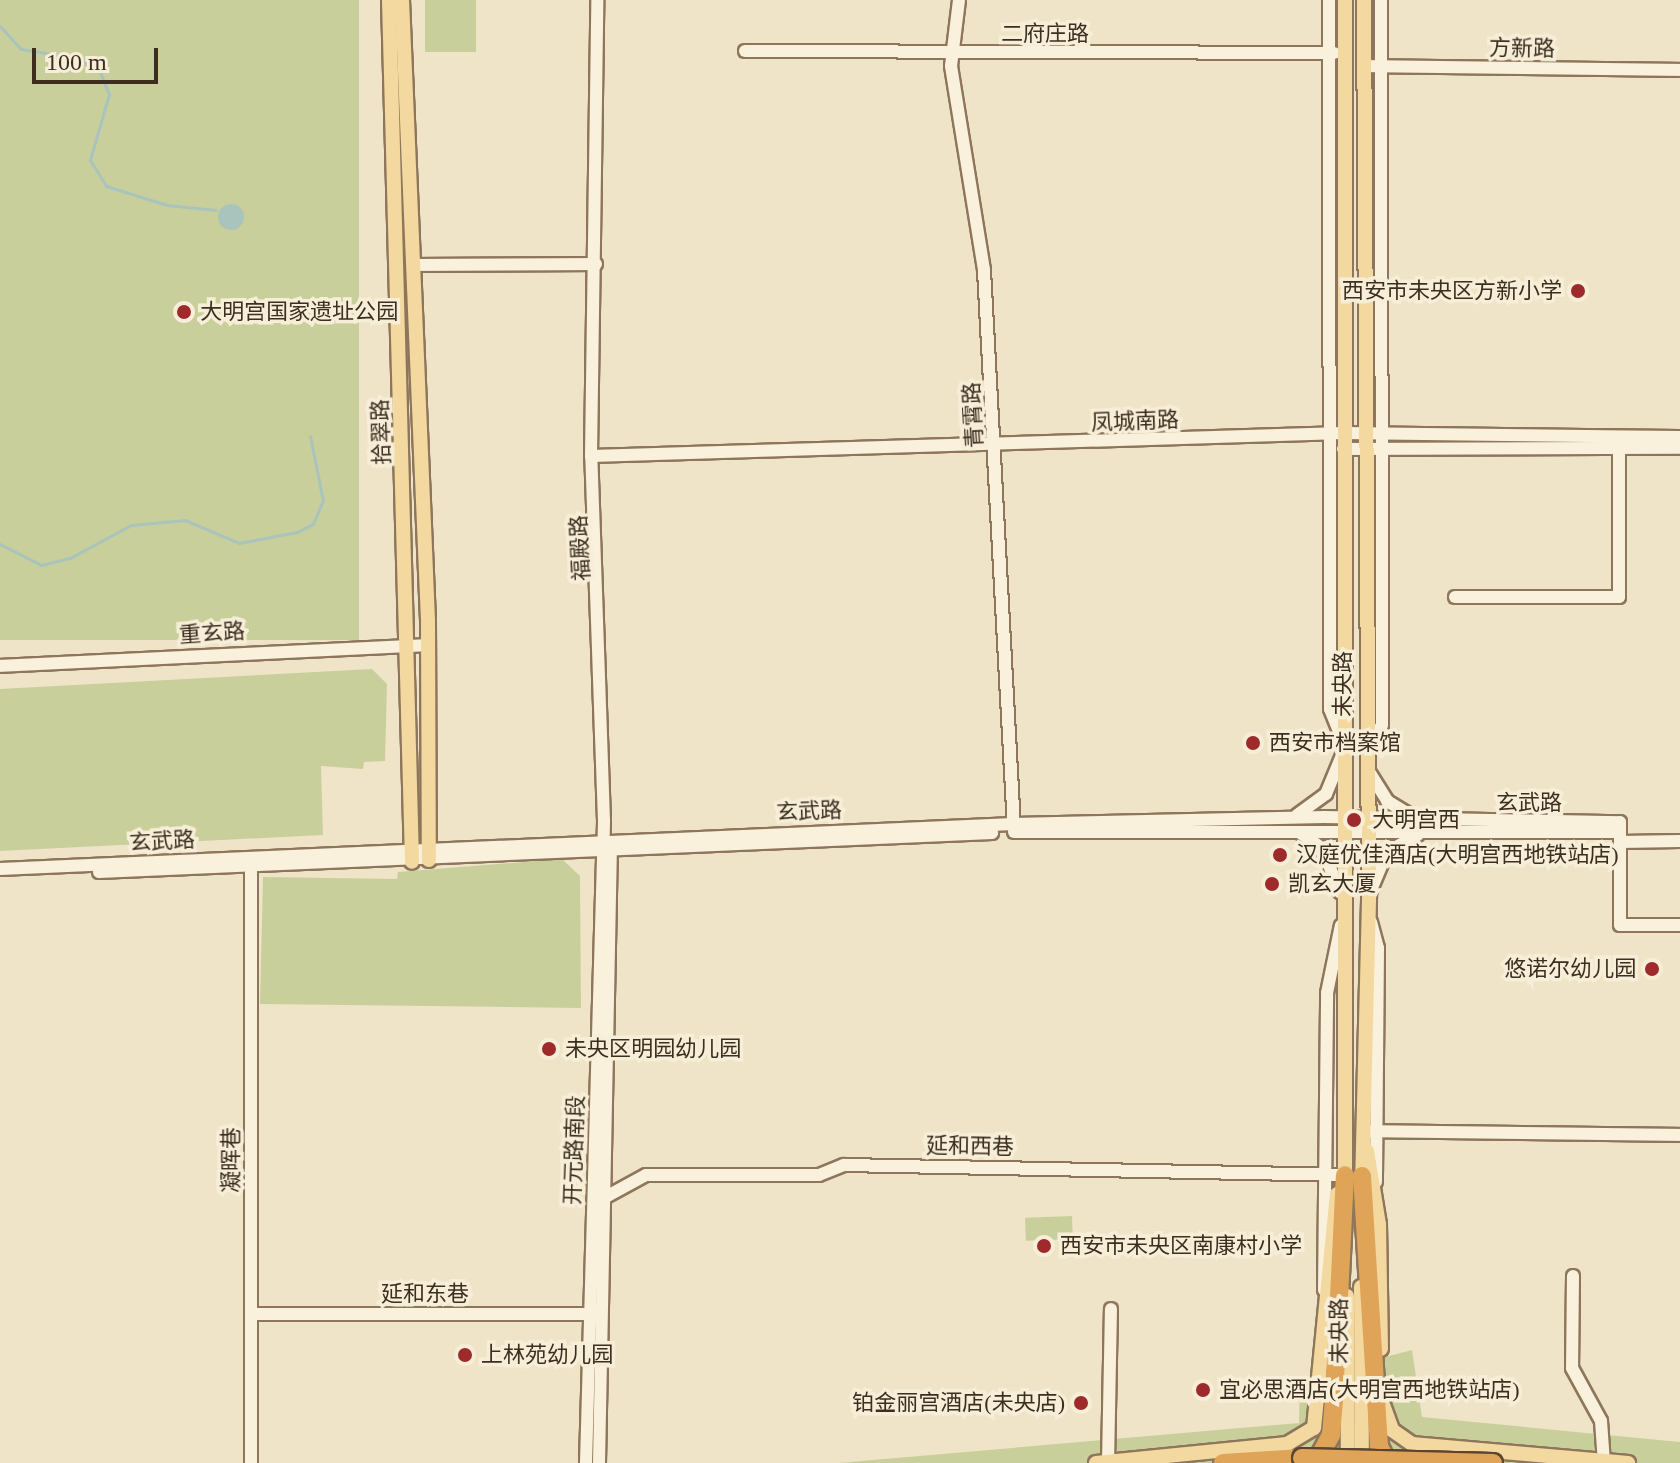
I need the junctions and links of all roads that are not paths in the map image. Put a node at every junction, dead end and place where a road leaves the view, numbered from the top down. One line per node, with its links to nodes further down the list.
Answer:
1 (389, 0): 28 (main road, 拾翠路)
2 (402, 0): 16 (main road, 拾翠路)
3 (597, 0): 15 (street, 福殿路)
4 (959, 0): 11 (street, 青霄路)
5 (1329, 0): 10 (street)
6 (1345, 0): 10 (main road, 未央路)
7 (1364, 0): 12 (main road, 未央路)
8 (1381, 0): 13 (street)
9 (745, 51): 11 (street, 二府庄路)
10 (1337, 53): 11 (street, 二府庄路); 17 (main road, 未央路); 18 (street)
11 (955, 54): 22 (street, 青霄路)
12 (1364, 66): 13 (street, 方新路); 20 (main road, 未央路)
13 (1381, 66): 14 (street, 方新路); 21 (street)
14 (1680, 70)
15 (594, 261): 16 (street); 26 (street, 福殿路)
16 (416, 265): 29 (main road, 拾翠路)
17 (1343, 433): 18 (street, 凤城南路); 20 (street, 凤城南路); 25 (main road, 未央路)
18 (1327, 434): 22 (street, 凤城南路); 31 (street)
19 (1680, 437): 21 (street, 凤城南路)
20 (1364, 443): 21 (street, 凤城南路); 25 (street, 凤城南路); 32 (main road, 未央路)
21 (1381, 443): 23 (street, 凤城南路); 32 (street)
22 (994, 446): 26 (street, 凤城南路); 36 (street, 青霄路)
23 (1619, 448): 24 (street, 凤城南路); 27 (street)
24 (1680, 448)
25 (1343, 449): 31 (main road, 未央路)
26 (594, 456): 40 (street, 福殿路)
27 (1455, 597)
28 (409, 645): 29 (street, 重玄路); 30 (street, 重玄路); 42 (main road, 拾翠路)
29 (428, 645): 41 (main road, 拾翠路)
30 (0, 666)
31 (1343, 747): 33 (main road, 未央路); 34 (street)
32 (1366, 759): 35 (main road, 未央路); 37 (street)
33 (1343, 823): 34 (street, 玄武路); 35 (street, 玄武路); 46 (main road, 未央路)
34 (1280, 824): 36 (street, 玄武路); 46 (street)
35 (1367, 825): 37 (street, 玄武路); 47 (main road, 未央路)
36 (1014, 828): 40 (street, 玄武路)
37 (1432, 828): 38 (street, 玄武路); 47 (street)
38 (1620, 832): 39 (street, 玄武路); 50 (street)
39 (1680, 841)
40 (607, 844): 41 (street, 玄武路); 58 (street, 开元路南段); 63 (street, 开元路南段)
41 (429, 855): 42 (street, 玄武路)
42 (412, 856): 43 (street, 玄武路)
43 (251, 860): 44 (street, 玄武路); 45 (street, 玄武路); 62 (street, 凝晖巷)
44 (0, 869)
45 (0, 877)
46 (1340, 892): 49 (main road, 未央路)
47 (1369, 893): 48 (main road, 未央路)
48 (1368, 912): 52 (street); 54 (main road, 未央路)
49 (1341, 925): 51 (street); 53 (main road, 未央路)
50 (1680, 925)
51 (1327, 1036): 53 (street); 57 (street)
52 (1378, 1052): 54 (street); 55 (street)
53 (1346, 1064): 57 (main road, 未央路)
54 (1363, 1074): 55 (main road, 未央路)
55 (1369, 1134): 56 (street); 57 (main road, 未央路); 67 (main road)
56 (1680, 1135)
57 (1344, 1175): 58 (street, 延和西巷); 60 (main road, 未央路); 64 (highway); 65 (highway); 66 (main road)
58 (602, 1199): 63 (street, 开元路南段)
59 (1573, 1276): 67 (street)
60 (1354, 1300): 73 (main road, 未央路); 74 (main road, 未央路)
61 (1111, 1309): 66 (street)
62 (252, 1314): 63 (street, 延和东巷); 68 (street, 凝晖巷)
63 (594, 1314): 69 (street, 开元路南段); 70 (street, 开元路南段)
64 (1395, 1460): 65 (highway, bridge); 75 (highway, bridge); 76 (highway, bridge)
65 (1301, 1461): 72 (highway)
66 (1108, 1462): 71 (main road)
67 (1605, 1462): 77 (main road)
68 (251, 1463)
69 (586, 1463)
70 (599, 1463)
71 (1096, 1463)
72 (1223, 1463)
73 (1348, 1463)
74 (1362, 1463)
75 (1424, 1463)
76 (1493, 1463)
77 (1628, 1463)

